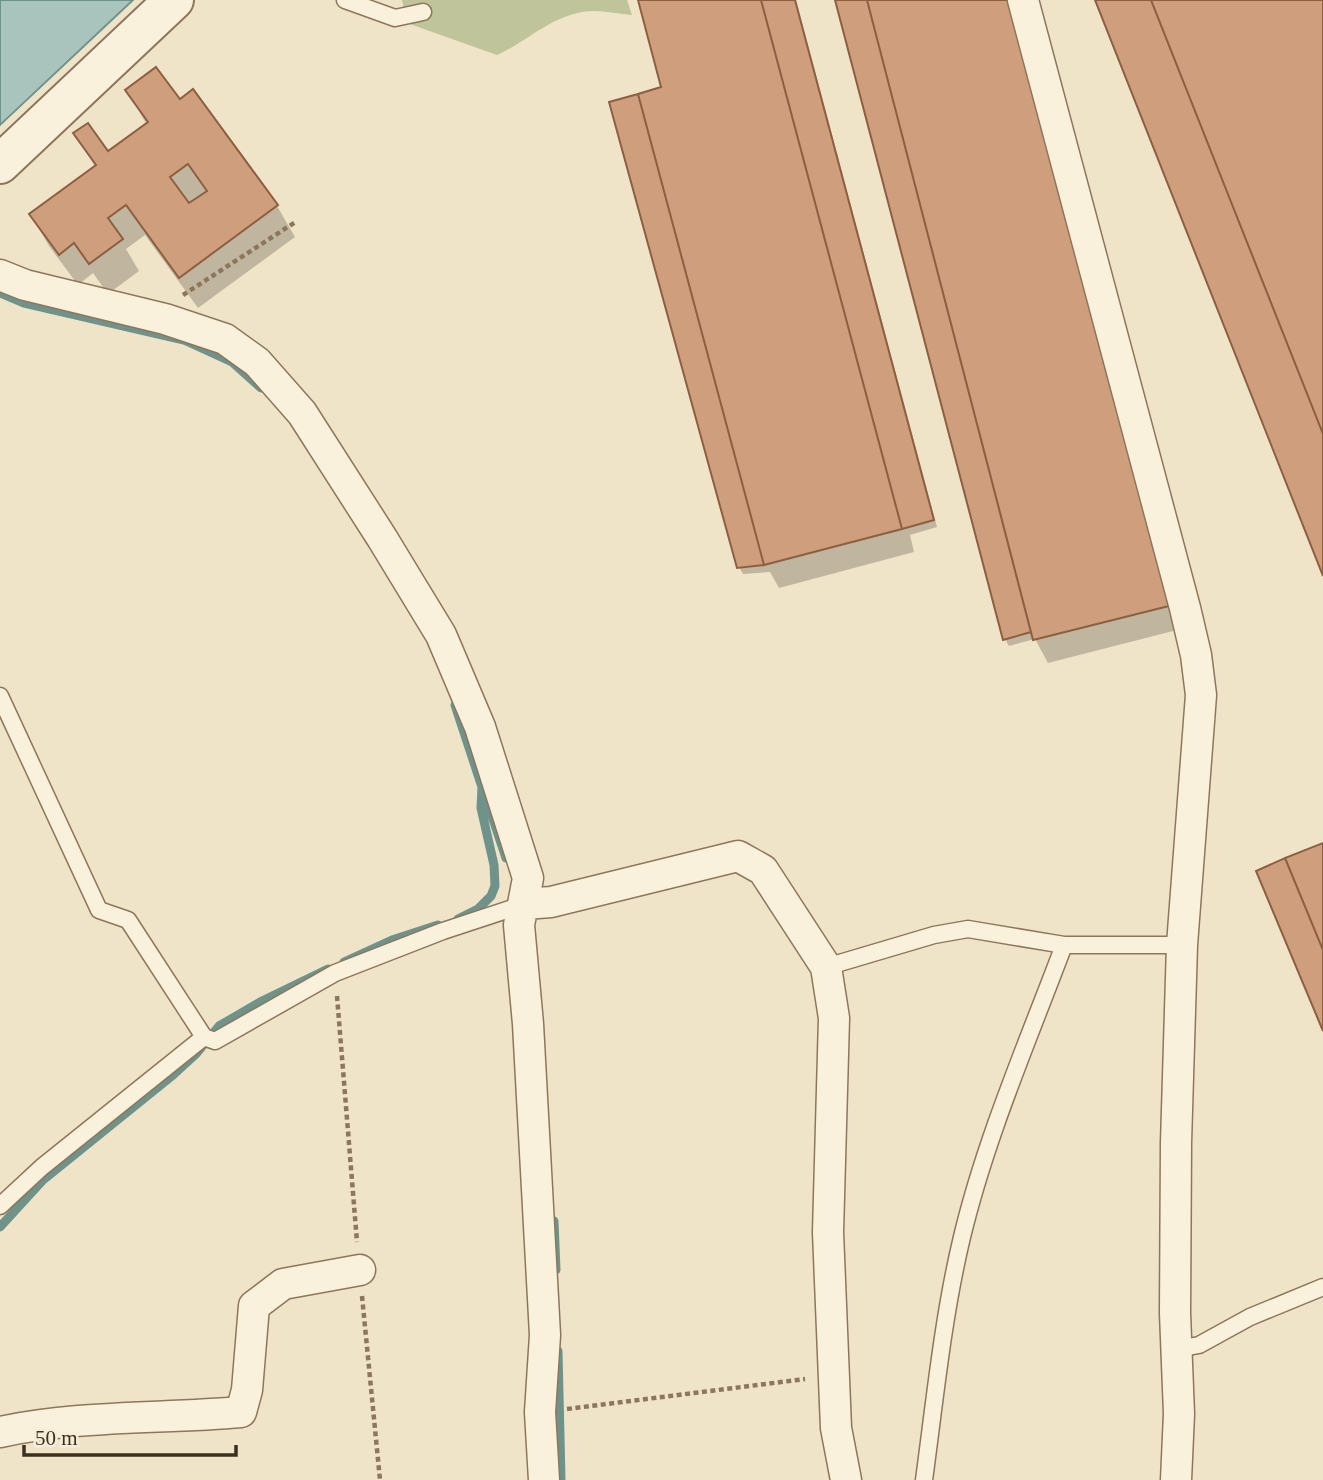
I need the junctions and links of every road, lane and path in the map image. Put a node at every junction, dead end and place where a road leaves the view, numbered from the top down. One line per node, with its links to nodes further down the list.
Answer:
1 (174, 0): 5 (street)
2 (345, 0): 4 (lane)
3 (1023, 0): 12 (street)
4 (423, 12)
5 (0, 164)
6 (296, 221): 8 (path)
7 (0, 275): 8 (street)
8 (165, 319): 10 (street)
9 (0, 696): 15 (lane)
10 (525, 904): 13 (street); 14 (lane); 21 (street)
11 (1064, 945): 12 (lane); 13 (lane); 26 (lane)
12 (1182, 945): 19 (street)
13 (826, 967): 20 (street)
14 (335, 973): 15 (lane); 17 (path)
15 (208, 1039): 16 (lane)
16 (0, 1206)
17 (360, 1270): 22 (street); 23 (path)
18 (1323, 1287): 19 (lane)
19 (1177, 1349): 27 (street)
20 (834, 1376): 21 (path); 25 (street)
21 (540, 1412): 24 (street)
22 (0, 1432)
23 (380, 1480)
24 (544, 1480)
25 (846, 1480)
26 (924, 1480)
27 (1176, 1480)

